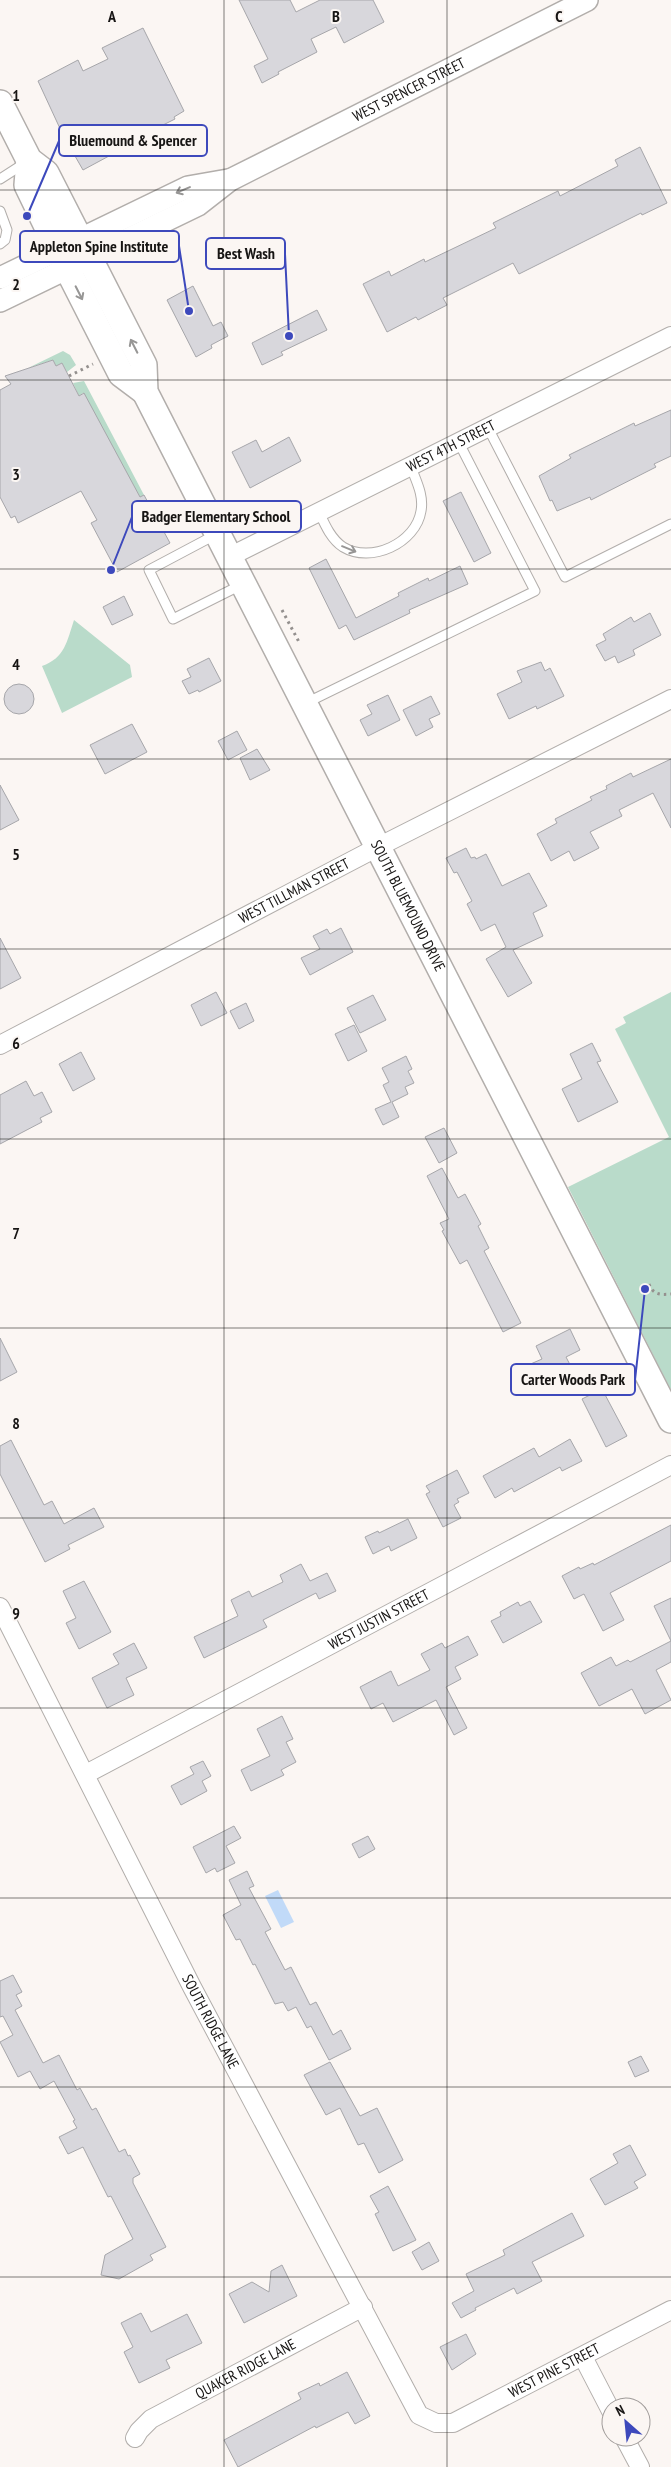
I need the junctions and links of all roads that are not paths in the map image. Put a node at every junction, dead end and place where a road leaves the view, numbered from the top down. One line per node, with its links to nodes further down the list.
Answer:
1 (587, 0): 7 (street, WEST SPENCER STREET)
2 (0, 103): 3 (main road, SOUTH BLUEMOUND DRIVE)
3 (29, 160): 4 (lane); 7 (main road, SOUTH BLUEMOUND DRIVE); 8 (main road, SOUTH BLUEMOUND DRIVE)
4 (0, 179)
5 (0, 211): 6 (lane)
6 (0, 244)
7 (84, 248): 8 (street, WEST SPENCER STREET); 12 (main road, SOUTH BLUEMOUND DRIVE, one-way to 7)
8 (62, 259): 9 (street, WEST SPENCER STREET); 10 (street, WEST SPENCER STREET); 12 (main road, SOUTH BLUEMOUND DRIVE, one-way to 12)
9 (0, 278)
10 (0, 301)
11 (671, 336): 13 (street, WEST 4TH STREET)
12 (145, 392): 18 (main road, SOUTH BLUEMOUND DRIVE)
13 (488, 428): 14 (street, WEST 4TH STREET); 17 (lane)
14 (459, 442): 15 (street, WEST 4TH STREET); 22 (lane)
15 (411, 467): 16 (street, WEST 4TH STREET); 16 (lane, one-way to 15)
16 (320, 512): 19 (street, WEST 4TH STREET)
17 (671, 524)
18 (218, 534): 19 (main road, SOUTH BLUEMOUND DRIVE); 20 (lane)
19 (229, 557): 20 (main road, SOUTH BLUEMOUND DRIVE)
20 (243, 584): 22 (main road, SOUTH BLUEMOUND DRIVE)
21 (671, 699): 23 (street, WEST TILLMAN STREET)
22 (304, 704): 23 (main road, SOUTH BLUEMOUND DRIVE)
23 (378, 847): 24 (street, WEST TILLMAN STREET); 25 (main road, SOUTH BLUEMOUND DRIVE)
24 (0, 1045)
25 (671, 1420)
26 (671, 1465): 28 (street, WEST JUSTIN STREET)
27 (0, 1607): 28 (street, SOUTH RIDGE LANE)
28 (86, 1774): 29 (street, SOUTH RIDGE LANE)
29 (363, 2308): 33 (street, SOUTH RIDGE LANE); 34 (street, QUAKER RIDGE LANE)
30 (671, 2310): 31 (street, WEST PINE STREET)
31 (582, 2357): 32 (street); 33 (street, WEST PINE STREET)
32 (603, 2397)
33 (436, 2423)
34 (135, 2438)
35 (629, 2447): 36 (street)
36 (640, 2467)

